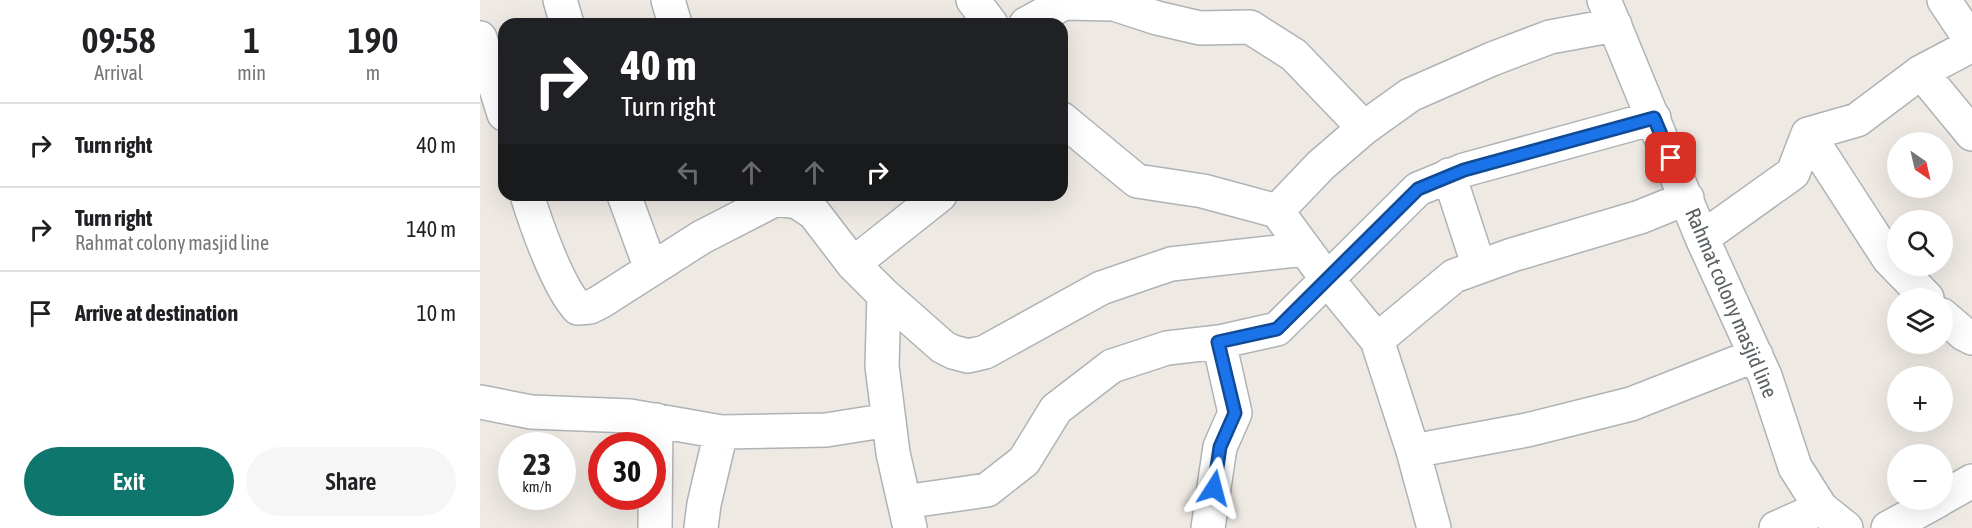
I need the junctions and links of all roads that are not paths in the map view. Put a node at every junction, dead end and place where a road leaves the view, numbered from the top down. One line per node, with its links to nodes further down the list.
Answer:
1 (560, 0): 6 (street)
2 (668, 0): 7 (street)
3 (974, 0): 8 (street)
4 (1944, 0): 11 (street)
5 (1610, 12): 14 (street, Rahmat colony masjid line); 16 (street)
6 (565, 18)
7 (673, 18)
8 (987, 18)
9 (1037, 18): 16 (street)
10 (480, 38): 13 (street)
11 (1972, 44): 12 (street)
12 (1921, 72): 17 (street); 18 (street)
13 (498, 95)
14 (1654, 118): 19 (street); 20 (street, Rahmat colony masjid line)
15 (1068, 124): 27 (street)
16 (1364, 128): 27 (street)
17 (1809, 134): 28 (street); 34 (street)
18 (1972, 134)
19 (1449, 175): 31 (street); 33 (street)
20 (1687, 198): 28 (street, Rahmat colony masjid line); 31 (street)
21 (529, 201): 32 (street)
22 (626, 201): 32 (street)
23 (765, 201): 26 (street)
24 (797, 201): 30 (street)
25 (932, 201): 30 (street)
26 (733, 207): 32 (street)
27 (1277, 211): 29 (street)
28 (1702, 238): 40 (street, Rahmat colony masjid line)
29 (1305, 249): 33 (street); 35 (street)
30 (853, 264): 35 (street)
31 (1479, 267): 38 (street)
32 (651, 269)
33 (1327, 279): 38 (street); 39 (street)
34 (1917, 288)
35 (884, 295): 43 (street)
36 (1953, 324): 37 (street)
37 (1972, 338)
38 (1377, 340): 45 (street)
39 (1218, 342): 49 (street); 53 (street)
40 (1756, 355): 45 (street); 50 (street, Rahmat colony masjid line)
41 (480, 402): 42 (street)
42 (656, 420): 44 (street); 51 (street)
43 (889, 420): 44 (street); 49 (street)
44 (721, 432): 52 (street)
45 (1413, 451): 54 (street)
46 (1972, 481): 47 (street)
47 (1953, 492)
48 (1921, 510): 56 (street)
49 (907, 515)
50 (1834, 518): 55 (street)
51 (655, 528)
52 (701, 528)
53 (1208, 528)
54 (1434, 528)
55 (1776, 528)
56 (1888, 528)

